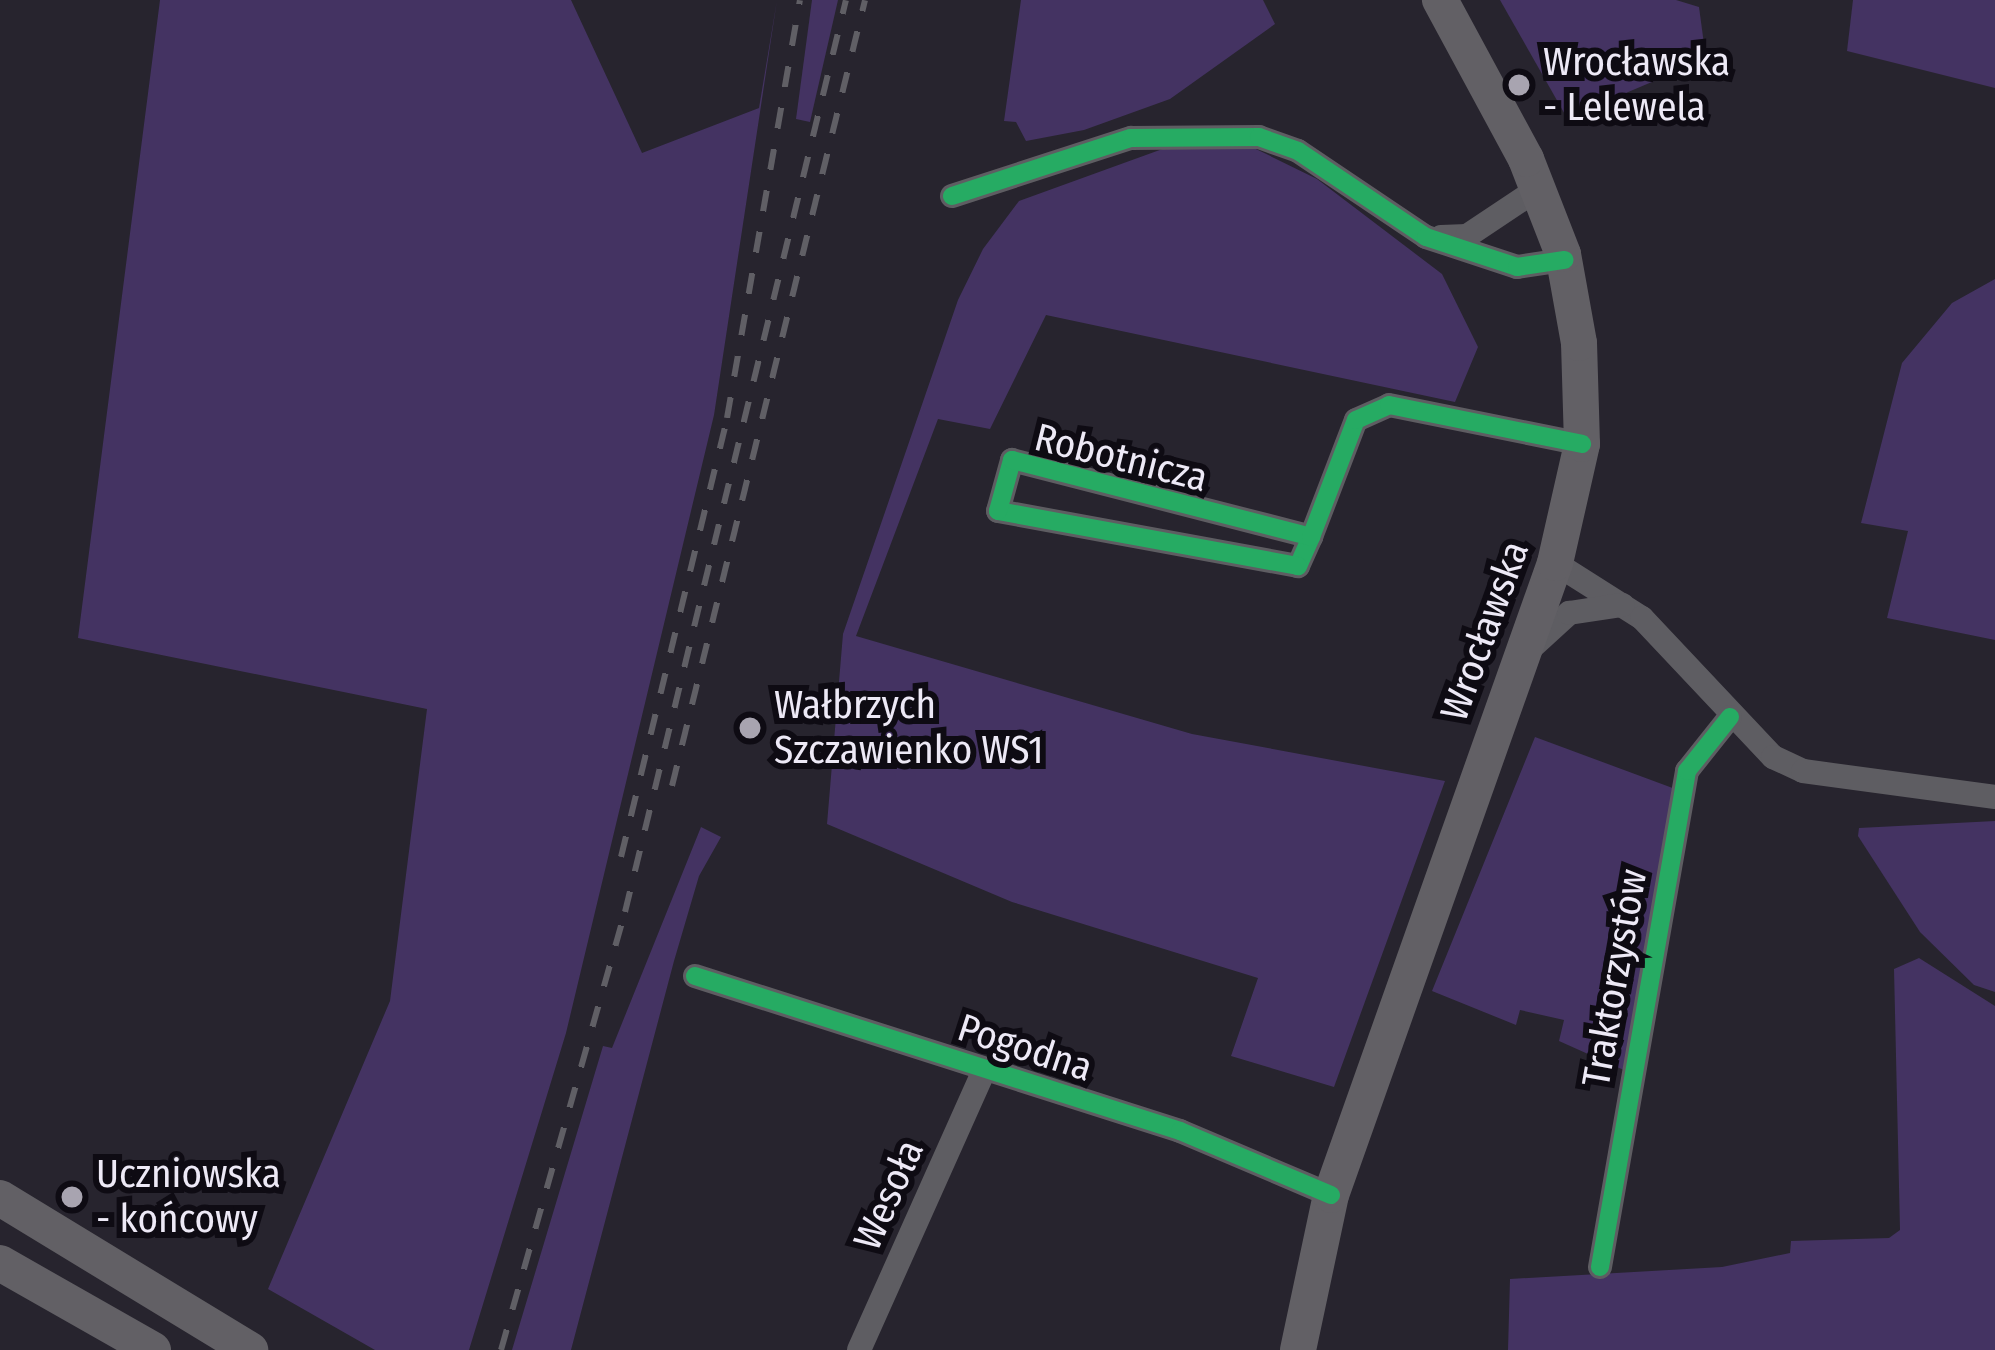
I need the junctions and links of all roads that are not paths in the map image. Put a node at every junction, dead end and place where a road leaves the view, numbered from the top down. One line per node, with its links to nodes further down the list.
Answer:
1 (1440, 0): 2 (main road, Wrocławska)
2 (1539, 188): 4 (street); 7 (main road, Wrocławska)
3 (952, 196): 5 (street)
4 (1489, 223): 5 (street); 6 (street)
5 (1426, 237): 6 (street)
6 (1492, 259): 7 (street)
7 (1564, 260): 8 (main road, Wrocławska)
8 (1582, 444): 12 (street); 14 (main road, Wrocławska)
9 (1112, 490): 10 (street, Robotnicza); 11 (street, Robotnicza); 11 (street, Robotnicza)
10 (1203, 513): 12 (street, Robotnicza); 13 (street, Robotnicza)
11 (1101, 532): 13 (street, Robotnicza)
12 (1311, 537): 13 (street, Robotnicza)
13 (1195, 549)
14 (1556, 563): 15 (street); 16 (main road, Wrocławska)
15 (1622, 605): 16 (street); 17 (street)
16 (1517, 668): 21 (main road, Wrocławska)
17 (1730, 717): 18 (street); 24 (street, Traktorzystów)
18 (1995, 797)
19 (694, 976): 20 (street, Pogodna)
20 (984, 1070): 21 (street, Pogodna); 28 (street, Wesoła)
21 (1331, 1195): 25 (main road, Wrocławska)
22 (15, 1207): 23 (main road); 27 (main road)
23 (0, 1259): 26 (main road)
24 (1600, 1267)
25 (1308, 1294): 29 (main road, Wrocławska); 30 (main road, Wrocławska)
26 (153, 1350)
27 (250, 1350)
28 (859, 1350)
29 (1287, 1350)
30 (1298, 1350)

